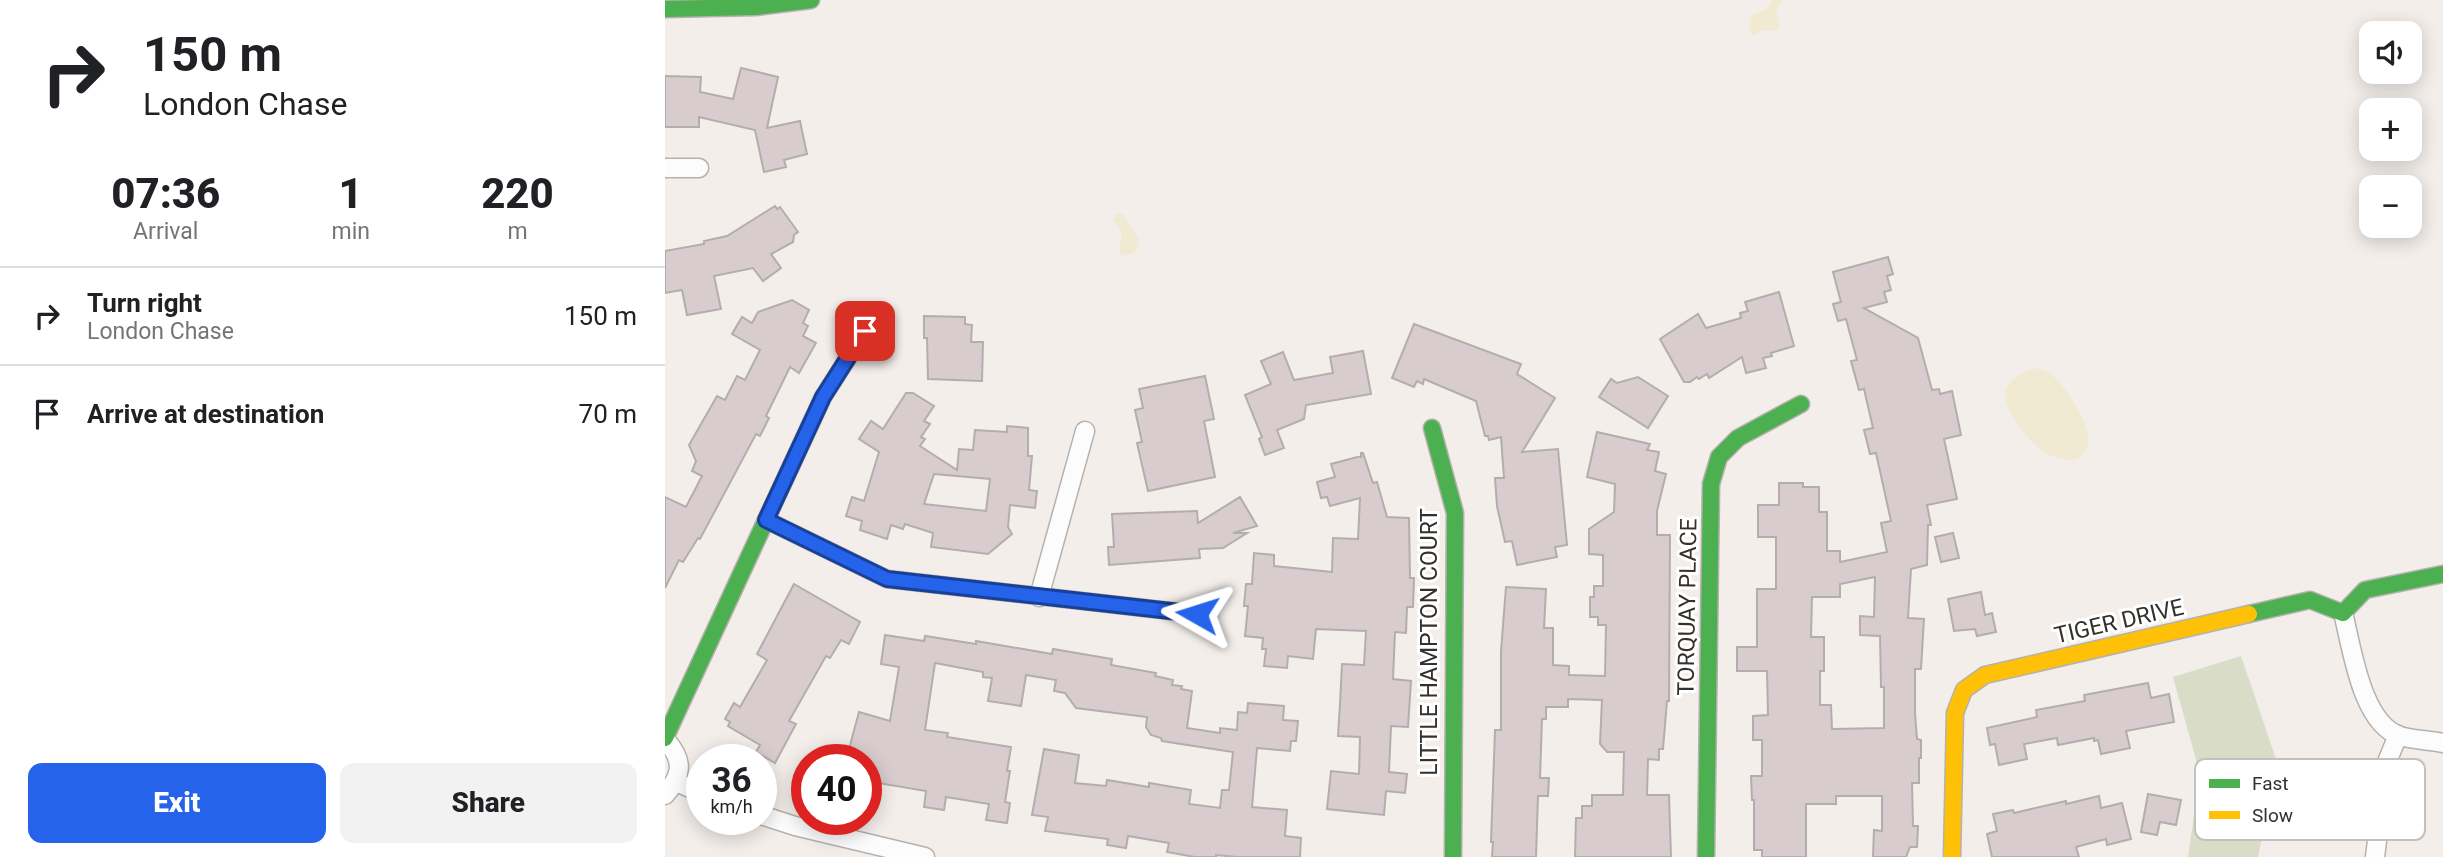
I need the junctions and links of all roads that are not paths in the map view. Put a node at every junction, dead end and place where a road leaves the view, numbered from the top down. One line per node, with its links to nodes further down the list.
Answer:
1 (811, 0): 2 (street)
2 (665, 9)
3 (665, 168): 4 (street)
4 (699, 168)
5 (865, 331): 9 (street)
6 (1801, 404): 22 (street, TORQUAY PLACE)
7 (1432, 428): 21 (street, LITTLE HAMPTON COURT)
8 (1085, 431): 11 (street)
9 (766, 520): 11 (street); 15 (street)
10 (2443, 574): 12 (street)
11 (1039, 597): 13 (street)
12 (2343, 613): 14 (street); 23 (street, TIGER DRIVE)
13 (1197, 614)
14 (2398, 735): 16 (street); 17 (street)
15 (665, 738): 18 (street)
16 (2443, 743)
17 (2388, 759)
18 (671, 789)
19 (777, 821): 20 (street)
20 (925, 857)
21 (1453, 857)
22 (1706, 857)
23 (1952, 857)

